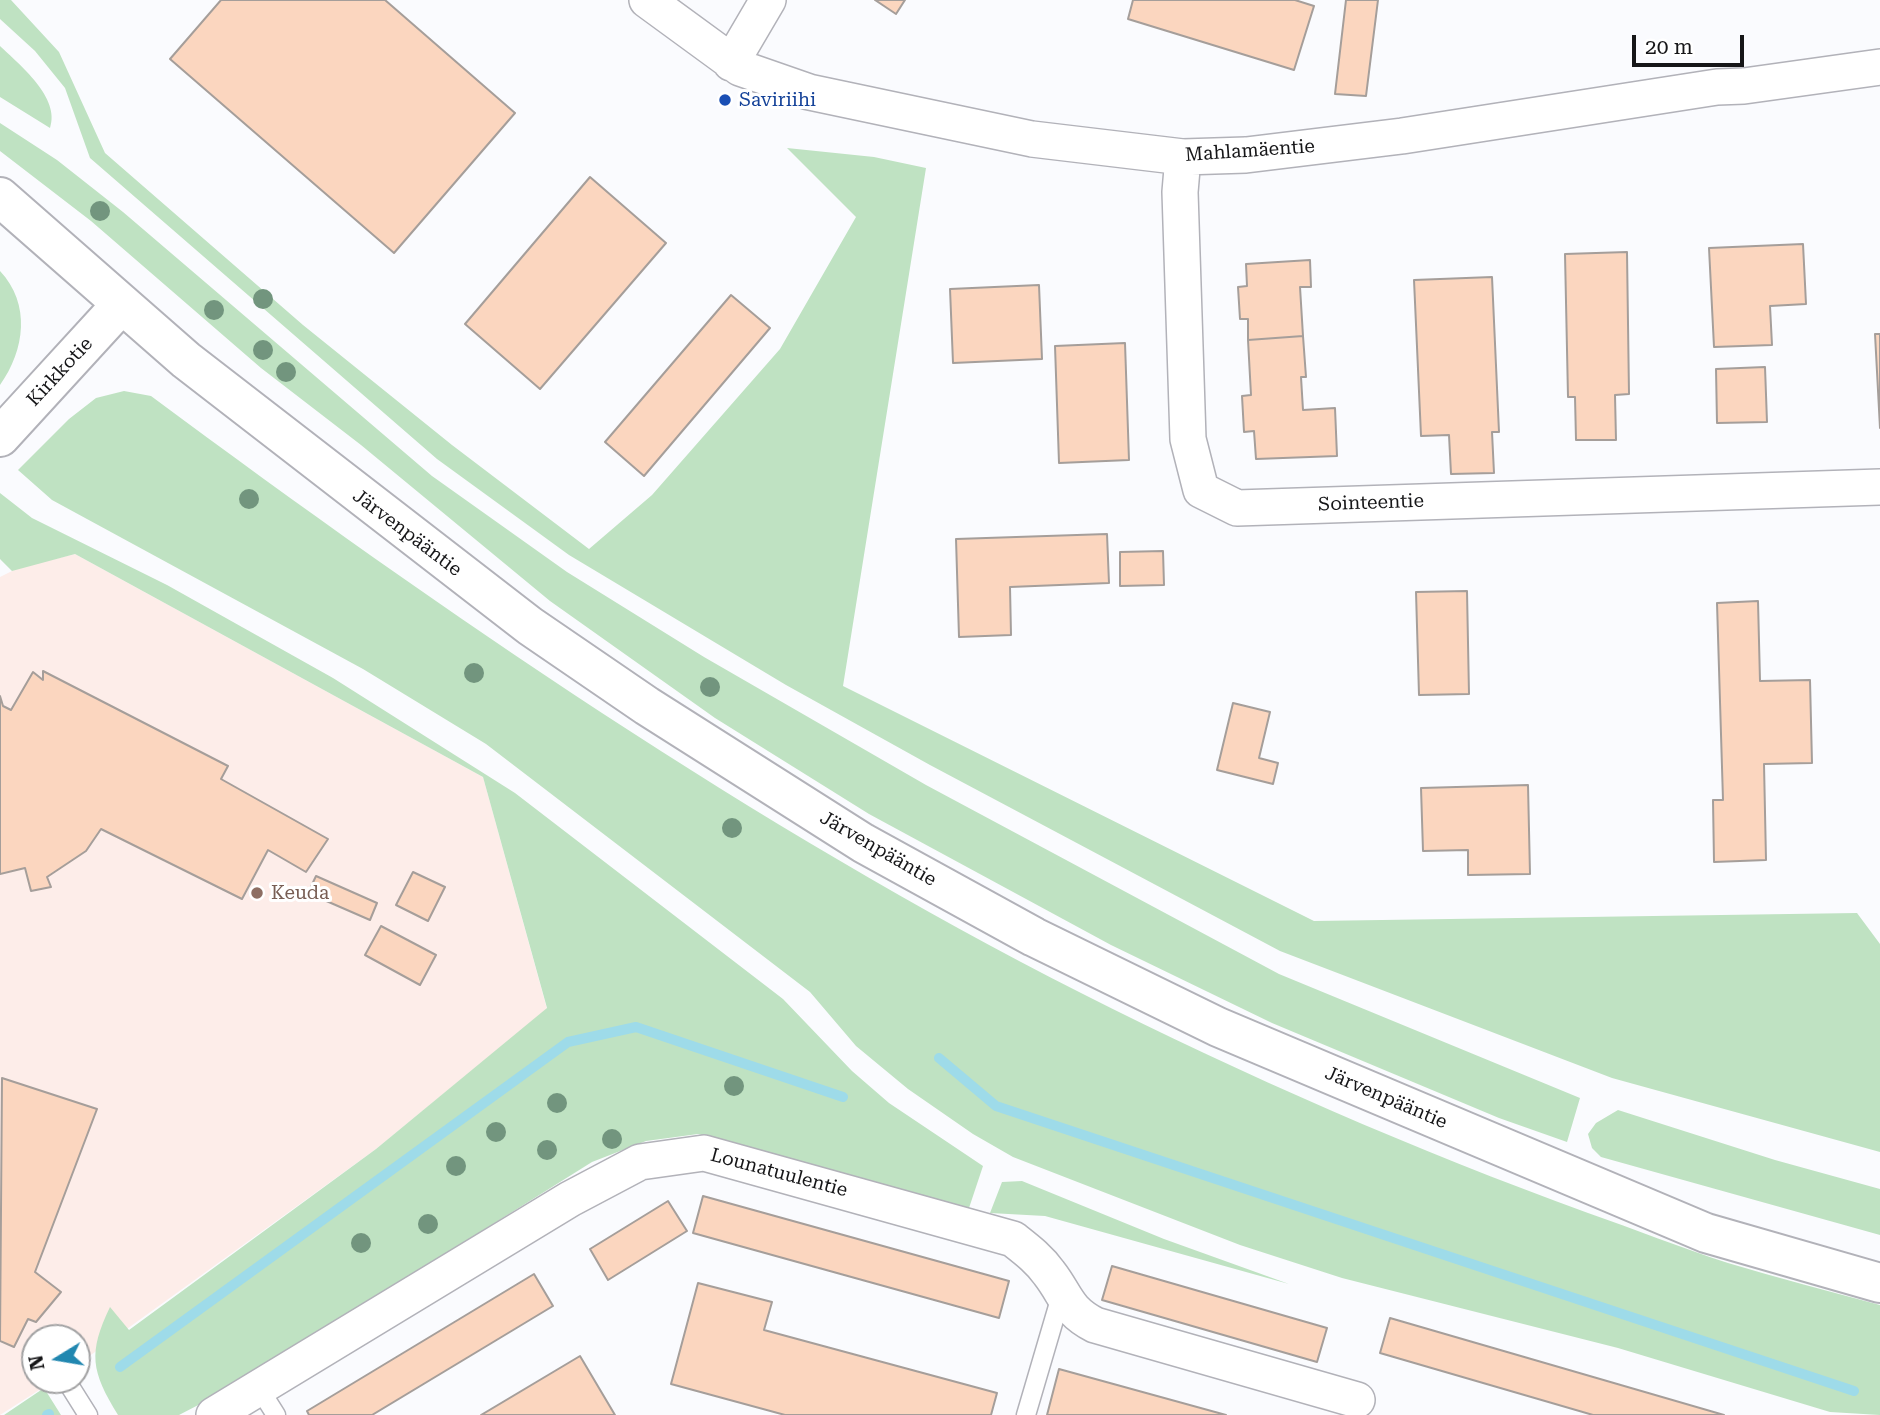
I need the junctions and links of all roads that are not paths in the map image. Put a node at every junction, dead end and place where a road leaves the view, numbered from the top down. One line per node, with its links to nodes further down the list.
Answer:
1 (647, 0): 3 (street, Mahlamäentie)
2 (768, 0): 3 (street)
3 (731, 63): 5 (street, Mahlamäentie)
4 (1880, 66): 5 (street, Mahlamäentie)
5 (1183, 157): 9 (street, Sointeentie)
6 (0, 197): 7 (main road, Järvenpääntie)
7 (120, 306): 8 (main road, Kirkkotie); 10 (main road, Järvenpääntie)
8 (0, 437)
9 (1880, 487)
10 (1880, 1283)
11 (1061, 1296): 13 (street, Lounatuulentie); 14 (street, Lounatuulentie); 17 (lane)
12 (75, 1394): 15 (lane)
13 (1357, 1400)
14 (268, 1401): 16 (street, Lounatuulentie)
15 (88, 1415)
16 (214, 1415)
17 (1026, 1415)

